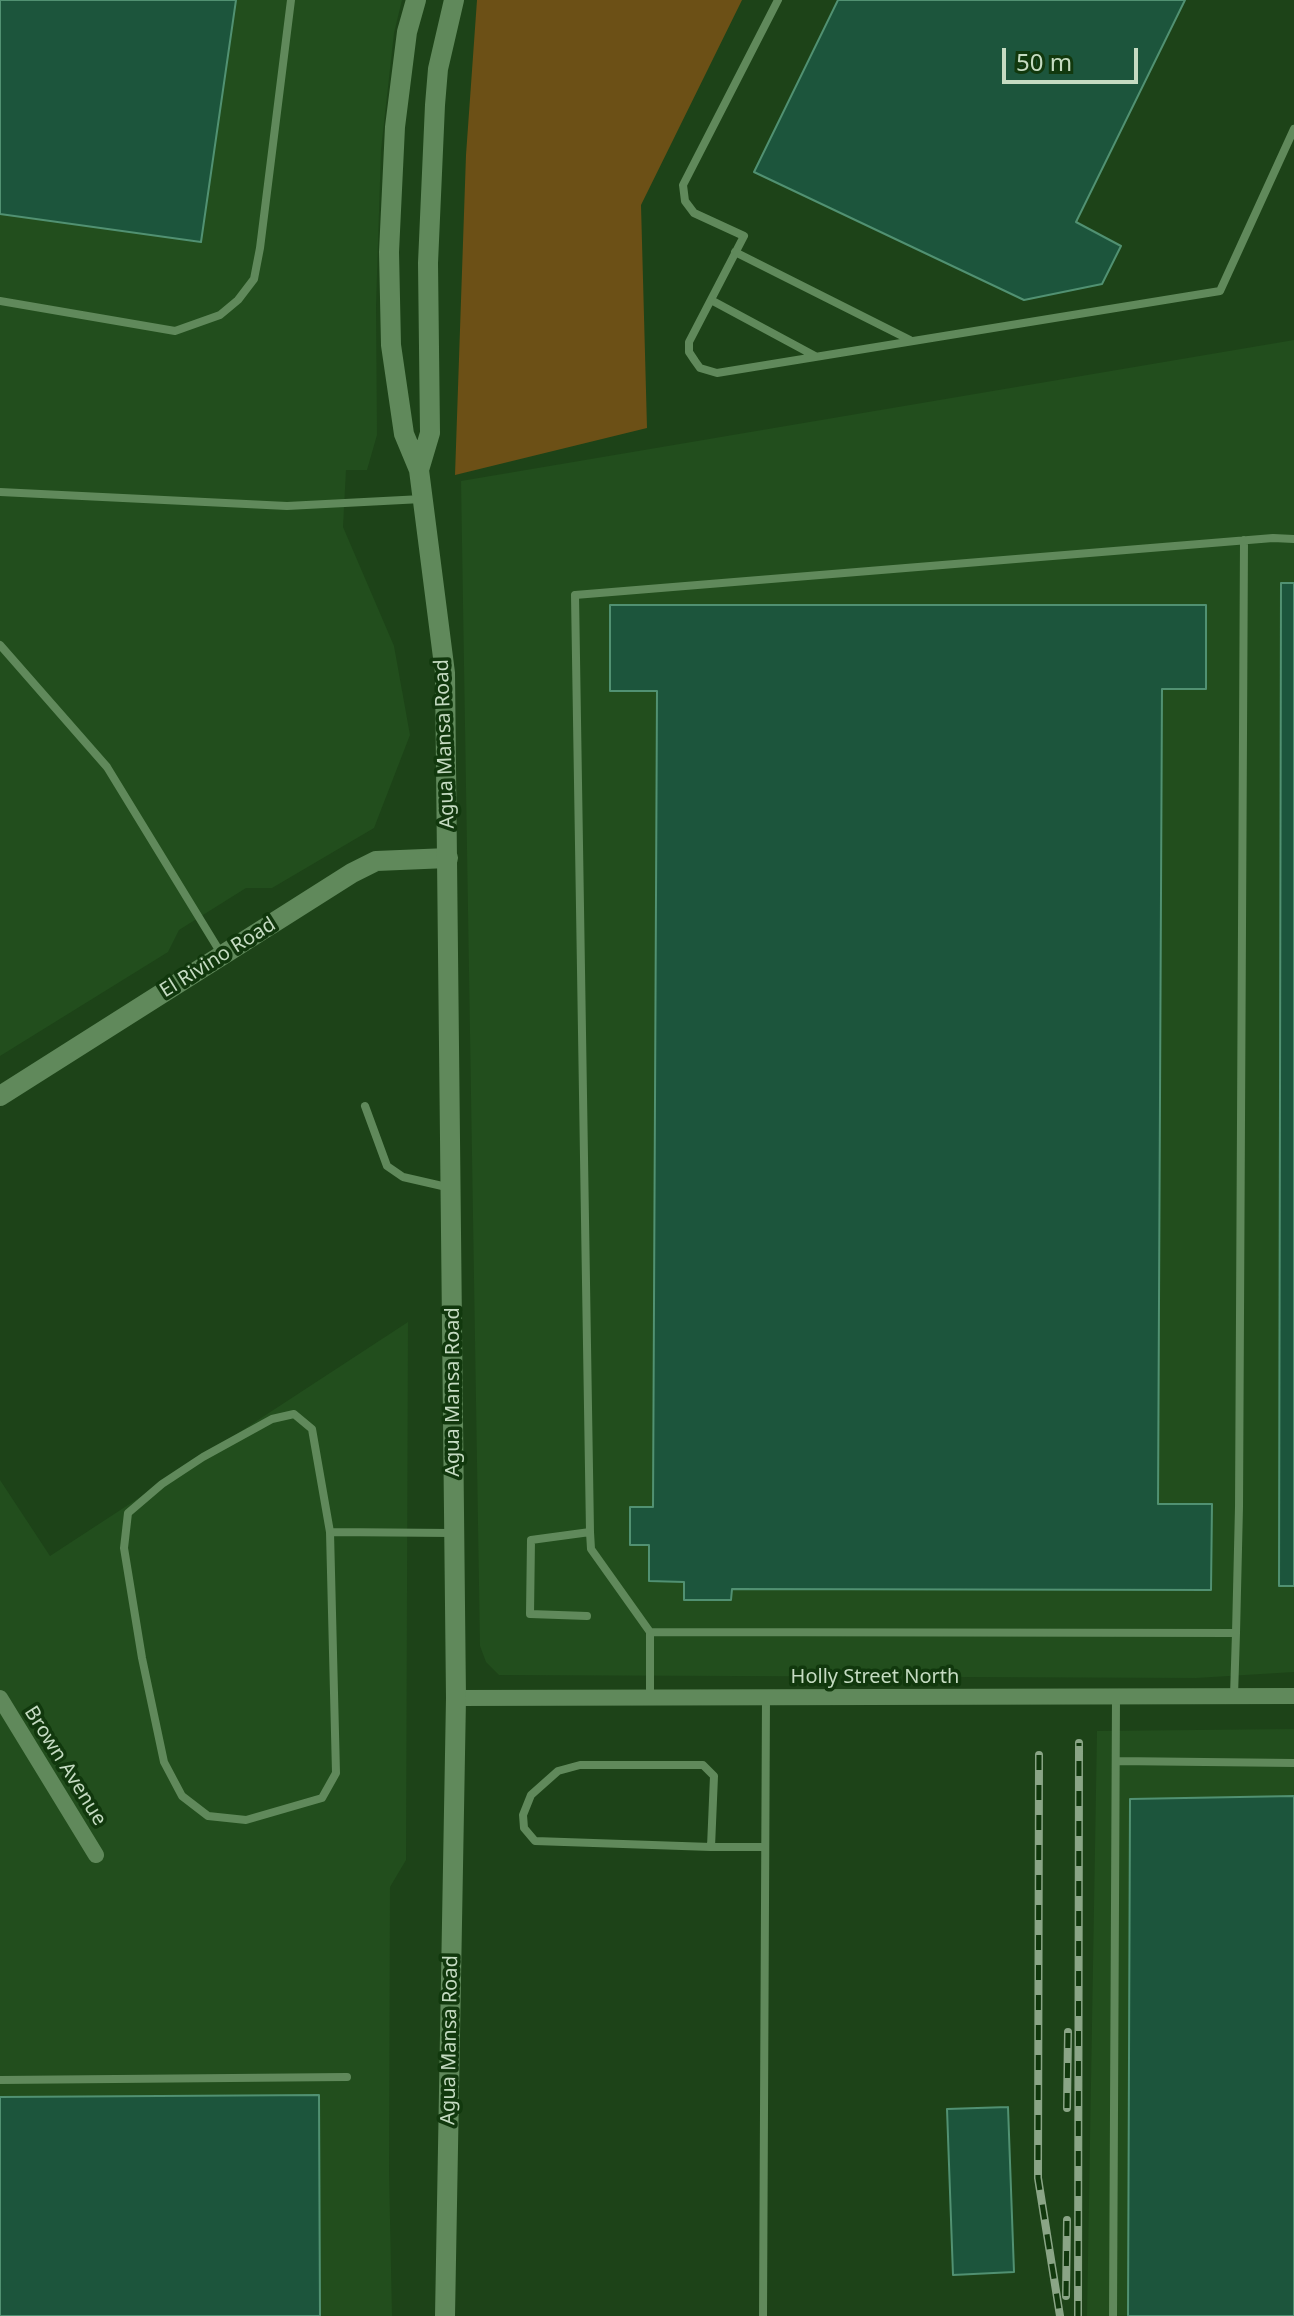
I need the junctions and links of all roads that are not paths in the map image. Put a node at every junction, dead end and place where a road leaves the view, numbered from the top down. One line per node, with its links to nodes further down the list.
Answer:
1 (291, 0): 8 (lane)
2 (416, 0): 11 (main road, Agua Mansa Road)
3 (454, 0): 11 (main road, Agua Mansa Road)
4 (778, 0): 6 (lane)
5 (1294, 129): 9 (lane)
6 (735, 252): 7 (lane); 9 (lane)
7 (711, 300): 10 (lane); 10 (lane)
8 (0, 301)
9 (910, 341): 10 (lane)
10 (815, 356)
11 (419, 470): 13 (main road, Agua Mansa Road)
12 (0, 492): 13 (lane)
13 (422, 499): 17 (main road, Agua Mansa Road)
14 (1294, 539): 15 (lane)
15 (1244, 540): 23 (lane); 27 (lane)
16 (0, 645): 18 (lane)
17 (448, 858): 18 (main road, El Rivino Road); 21 (main road, Agua Mansa Road)
18 (222, 956): 19 (main road, El Rivino Road)
19 (0, 1096)
20 (365, 1106): 21 (lane)
21 (452, 1188): 24 (main road, Agua Mansa Road)
22 (330, 1532): 22 (lane); 24 (lane)
23 (590, 1532): 25 (lane); 26 (lane)
24 (452, 1533): 33 (main road, Agua Mansa Road)
25 (587, 1616)
26 (650, 1632): 27 (lane); 34 (lane)
27 (1236, 1633): 28 (lane)
28 (1234, 1696): 29 (street, Holly Street North); 31 (street, Holly Street North)
29 (1294, 1696)
30 (766, 1697): 31 (street, Holly Street North); 34 (street, Holly Street North); 38 (lane)
31 (1116, 1697): 35 (lane)
32 (0, 1698): 39 (street, Brown Avenue)
33 (456, 1698): 34 (street, Holly Street North); 42 (main road, Agua Mansa Road)
34 (650, 1698)
35 (1116, 1761): 36 (lane); 44 (lane)
36 (1294, 1763)
37 (711, 1847): 37 (lane); 38 (lane)
38 (765, 1847): 43 (lane)
39 (96, 1855)
40 (347, 2077): 41 (lane)
41 (0, 2080)
42 (445, 2316)
43 (763, 2316)
44 (1113, 2316)

